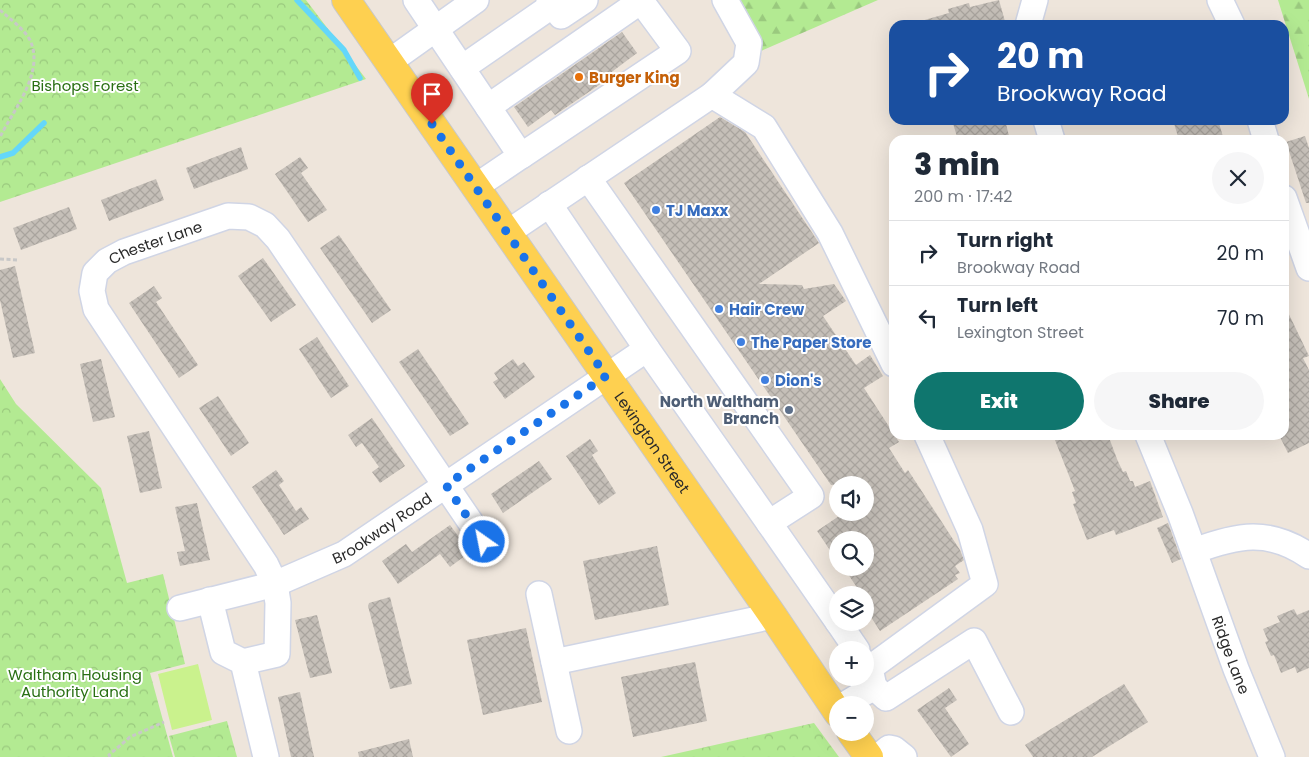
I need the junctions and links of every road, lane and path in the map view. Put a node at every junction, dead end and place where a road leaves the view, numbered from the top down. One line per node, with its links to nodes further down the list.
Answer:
1 (346, 0): 13 (main road, Lexington Street)
2 (416, 0): 12 (street)
3 (476, 0): 12 (street)
4 (585, 0): 8 (street)
5 (725, 0): 15 (street)
6 (1035, 0): 10 (street)
7 (1220, 0): 11 (street)
8 (551, 3): 14 (street)
9 (0, 10): 17 (path)
10 (1029, 20)
11 (1230, 20)
12 (436, 28): 13 (street); 14 (street)
13 (389, 62): 20 (main road, Lexington Street)
14 (462, 68): 16 (street)
15 (712, 95): 19 (street); 28 (street)
16 (488, 107): 18 (street); 18 (street)
17 (0, 137)
18 (521, 156): 20 (street)
19 (588, 178): 21 (street); 33 (street)
20 (476, 187): 23 (main road, Lexington Street)
21 (549, 204): 23 (street); 27 (street)
22 (1289, 212): 26 (street)
23 (507, 233): 29 (main road, Lexington Street)
24 (0, 259): 25 (path)
25 (19, 260)
26 (1309, 268)
27 (646, 349): 29 (street, Brookway Road); 33 (street)
28 (889, 354)
29 (606, 376): 32 (street, Brookway Road); 42 (main road, Lexington Street)
30 (929, 440): 43 (street)
31 (1150, 440): 35 (street, Ridge Lane)
32 (446, 485): 34 (street, Chester Lane); 37 (street, Brookway Road); 37 (street, Chester Lane)
33 (769, 523): 41 (street)
34 (484, 542)
35 (1194, 551): 36 (street); 58 (street, Ridge Lane)
36 (1309, 556)
37 (275, 584): 39 (street, Brookway Road); 44 (street)
38 (539, 594): 45 (street)
39 (210, 600): 40 (street, Brookway Road); 44 (street)
40 (180, 608)
41 (829, 609)
42 (773, 616): 45 (street); 47 (main road, Lexington Street)
43 (874, 661)
44 (243, 662): 54 (street)
45 (554, 662): 50 (street)
46 (874, 678): 48 (street)
47 (829, 696)
48 (1012, 712)
49 (164, 722): 52 (path)
50 (569, 731)
51 (857, 741): 55 (main road)
52 (109, 756): 53 (path)
53 (105, 757)
54 (266, 757)
55 (869, 757)
56 (878, 757): 57 (street)
57 (904, 757)
58 (1272, 757)

